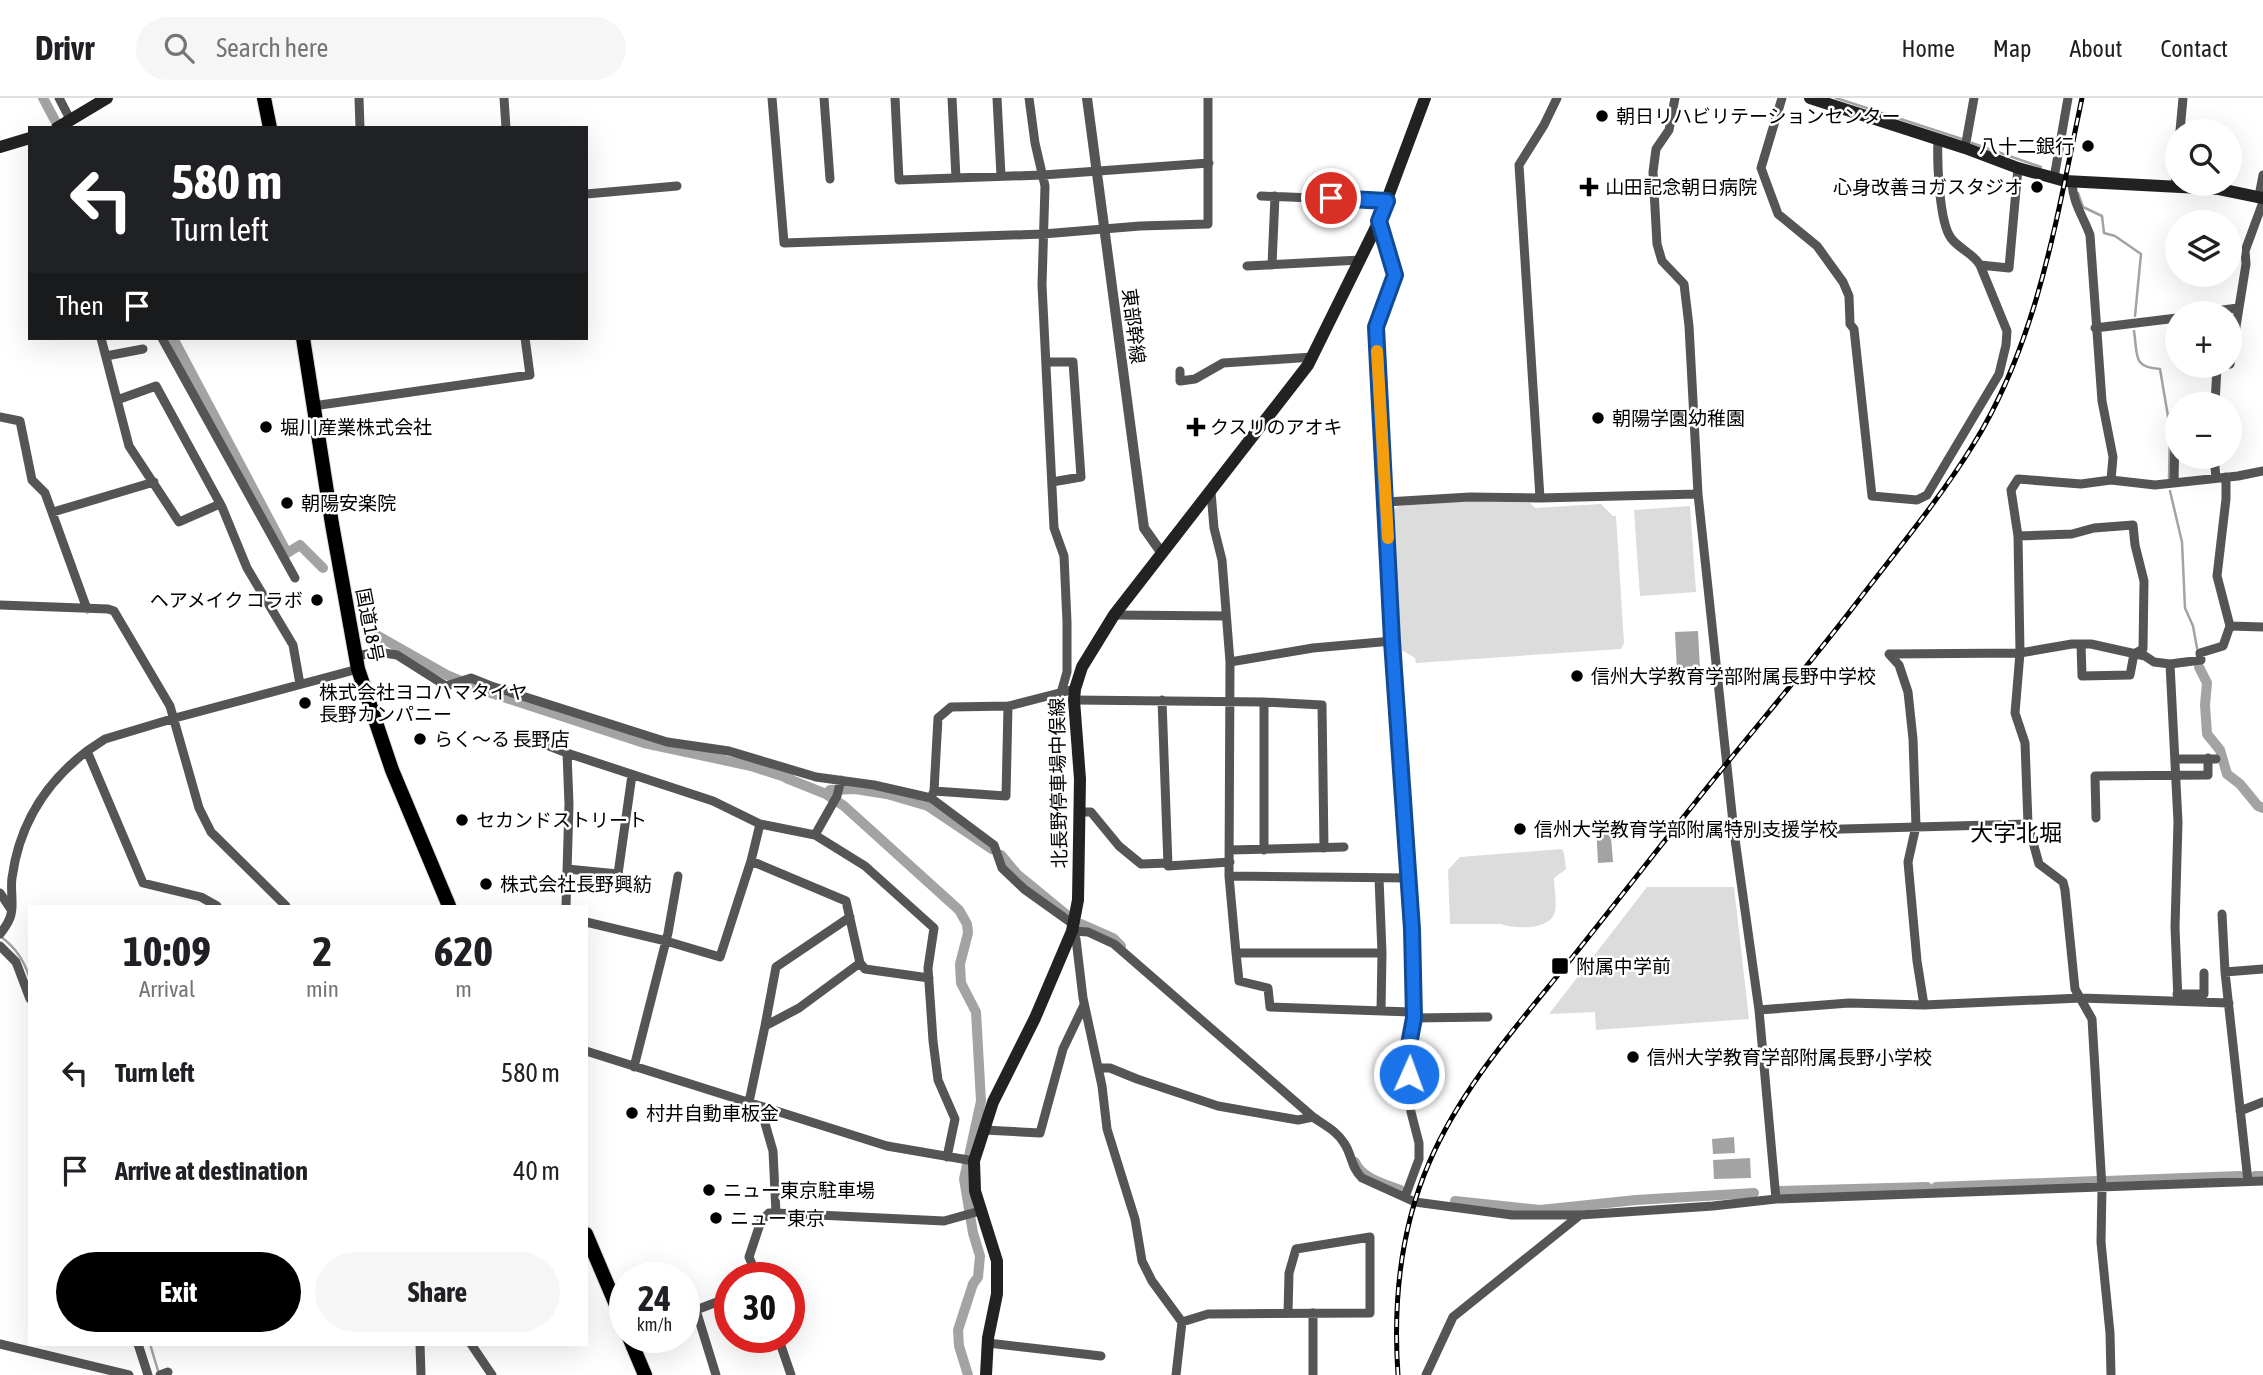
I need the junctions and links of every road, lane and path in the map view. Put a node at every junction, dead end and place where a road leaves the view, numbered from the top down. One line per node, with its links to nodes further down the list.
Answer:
1 (59, 98): 23 (street)
2 (107, 98): 23 (main road)
3 (264, 98): 25 (highway)
4 (359, 98): 26 (street)
5 (504, 98): 27 (street)
6 (772, 98): 52 (street)
7 (824, 98): 40 (street)
8 (895, 98): 38 (street)
9 (952, 98): 38 (street)
10 (997, 98): 37 (street)
11 (1029, 98): 35 (street)
12 (1087, 98): 34 (street, 東部幹線)
13 (1208, 98): 32 (street)
14 (1425, 98): 49 (main road, 北長野停車場中俣線)
15 (1557, 98): 82 (street)
16 (1675, 98): 81 (street)
17 (1782, 98): 55 (street)
18 (1810, 98): 29 (main road)
19 (1975, 98): 31 (street)
20 (2068, 98): 39 (street)
21 (2183, 98): 22 (street)
22 (2181, 119)
23 (71, 121): 24 (main road)
24 (61, 126)
25 (270, 126)
26 (360, 126)
27 (506, 126)
28 (28, 139): 30 (main road)
29 (1938, 139): 31 (main road); 55 (street)
30 (0, 147)
31 (1965, 148): 33 (main road)
32 (1209, 163): 34 (street); 51 (street)
33 (2018, 168): 39 (main road); 55 (street)
34 (1097, 171): 35 (street); 51 (street, 東部幹線)
35 (1044, 175): 37 (street); 52 (street)
36 (2263, 175): 48 (street)
37 (1001, 176): 38 (street)
38 (956, 178)
39 (2054, 178): 41 (main road)
40 (830, 179)
41 (2072, 183): 43 (main road); 59 (street)
42 (677, 186): 44 (street)
43 (2165, 186)
44 (588, 194)
45 (2242, 195): 48 (main road)
46 (1261, 196): 47 (street)
47 (1275, 196): 49 (street); 54 (street)
48 (2262, 199): 57 (street)
49 (1387, 201): 50 (main road, 北長野停車場中俣線)
50 (1379, 221): 53 (main road, 北長野停車場中俣線); 83 (street)
51 (1104, 229): 52 (street); 87 (street, 東部幹線)
52 (1043, 234): 67 (street)
53 (1360, 260): 54 (street); 66 (main road, 北長野停車場中俣線)
54 (1272, 265): 56 (street)
55 (1980, 265)
56 (1247, 266)
57 (2239, 301)
58 (2165, 319): 59 (street)
59 (2095, 328): 76 (street)
60 (102, 340): 65 (street)
61 (163, 340): 88 (street)
62 (303, 340): 70 (highway, 国道18号)
63 (525, 340): 70 (street)
64 (142, 349): 65 (street)
65 (106, 356): 69 (street)
66 (1313, 357): 68 (street); 80 (main road, 北長野停車場中俣線)
67 (1046, 362): 78 (street); 78 (street)
68 (1180, 371)
69 (117, 400): 77 (street); 84 (street)
70 (313, 406): 100 (highway, 国道18号)
71 (0, 417): 85 (street)
72 (2174, 469): 79 (street)
73 (2218, 469): 75 (street)
74 (2263, 471): 75 (street)
75 (2221, 478): 79 (street); 93 (street)
76 (2111, 480): 79 (street); 86 (street)
77 (154, 482): 84 (street); 85 (street)
78 (1052, 482): 103 (street)
79 (2174, 483)
80 (1212, 492): 87 (main road, 北長野停車場中俣線); 92 (street)
81 (1698, 494): 82 (street); 123 (street)
82 (1541, 498): 83 (street)
83 (1386, 502): 95 (street)
84 (220, 504): 102 (street)
85 (53, 512): 90 (street)
86 (2018, 536): 97 (street); 98 (street)
87 (1161, 552): 91 (main road, 北長野停車場中俣線)
88 (295, 578)
89 (0, 605): 90 (street)
90 (87, 609): 109 (street)
91 (1114, 615): 92 (street); 104 (main road, 北長野停車場中俣線)
92 (1226, 616): 99 (street)
93 (2230, 626): 94 (street); 101 (street)
94 (2263, 627)
95 (1392, 641): 99 (street); 136 (street)
96 (2081, 644): 97 (street); 98 (street); 98 (street)
97 (2020, 653): 121 (street); 122 (street)
98 (2134, 654): 101 (street)
99 (1230, 662): 106 (street)
100 (357, 663): 102 (street); 116 (street); 140 (highway, 国道18号)
101 (2170, 664): 113 (street)
102 (300, 684): 109 (street)
103 (1061, 692): 104 (street); 108 (street)
104 (1074, 694): 105 (street); 118 (main road, 北長野停車場中俣線)
105 (1161, 700): 106 (street); 131 (street)
106 (1230, 701): 107 (street); 127 (street)
107 (1264, 702): 125 (street); 128 (street)
108 (1008, 706): 117 (street); 117 (street)
109 (175, 718): 111 (street); 139 (street)
110 (531, 739): 112 (street)
111 (87, 751): 138 (street); 142 (street)
112 (567, 753): 114 (street); 132 (street)
113 (2176, 759): 115 (street); 115 (street)
114 (632, 775): 120 (street); 132 (street)
115 (2176, 775): 119 (street); 158 (street)
116 (837, 792): 117 (street); 124 (street)
117 (932, 795): 146 (street)
118 (1080, 812): 131 (street); 146 (main road, 北長野停車場中俣線)
119 (2096, 818)
120 (760, 824): 124 (street); 129 (street)
121 (2028, 824): 122 (street); 159 (street)
122 (1916, 826): 123 (street); 162 (street)
123 (1734, 832): 163 (street)
124 (815, 835): 156 (street)
125 (1324, 848): 126 (street); 128 (street)
126 (1344, 848)
127 (1230, 850): 128 (street); 130 (street)
128 (1264, 850)
129 (751, 861): 144 (street); 148 (street)
130 (1230, 862): 131 (street); 134 (street)
131 (1168, 863)
132 (567, 869): 141 (street)
133 (678, 876): 148 (street)
134 (1229, 876): 135 (street); 150 (street)
135 (1379, 878): 136 (street); 151 (street)
136 (1410, 878): 166 (street)
137 (0, 893): 142 (street)
138 (215, 905)
139 (285, 905)
140 (449, 905)
141 (566, 905)
142 (10, 908): 147 (street)
143 (2222, 914): 154 (street)
144 (850, 917): 152 (street); 167 (street)
145 (588, 922): 148 (street)
146 (1073, 927): 161 (street); 175 (street); 176 (main road, 北長野停車場中俣線)
147 (1, 932)
148 (666, 941): 169 (street)
149 (0, 946): 157 (street)
150 (1236, 953): 151 (street); 164 (street)
151 (1382, 953): 164 (street)
152 (860, 963): 156 (street); 167 (street)
153 (2263, 969): 154 (street)
154 (2225, 972): 160 (street)
155 (2204, 973): 158 (street)
156 (929, 978): 177 (street)
157 (28, 994)
158 (2178, 997): 159 (street); 160 (street)
159 (2081, 998): 162 (street); 181 (street)
160 (2229, 1003): 174 (street)
161 (1084, 1005): 170 (street); 176 (street)
162 (1924, 1005): 163 (street)
163 (1759, 1010): 183 (street)
164 (1381, 1011): 166 (street)
165 (1488, 1017): 166 (street)
166 (1414, 1018): 182 (street)
167 (765, 1026): 171 (street)
168 (588, 1053): 169 (street)
169 (635, 1067): 171 (street)
170 (1098, 1068): 175 (street); 193 (street)
171 (749, 1102): 173 (street)
172 (2263, 1102): 174 (street)
173 (760, 1106): 177 (street); 184 (street)
174 (2240, 1111): 179 (street)
175 (1312, 1117): 182 (street)
176 (984, 1130): 178 (main road, 北長野停車場中俣線)
177 (947, 1157): 178 (street)
178 (969, 1160): 185 (main road, 北長野停車場中俣線)
179 (2248, 1181): 180 (street); 181 (street)
180 (2263, 1181)
181 (2102, 1187): 183 (street); 213 (street)
182 (1405, 1198): 186 (street)
183 (1776, 1199): 186 (street)
184 (776, 1213): 185 (street); 188 (street)
185 (973, 1213): 194 (main road, 北長野停車場中俣線)
186 (1580, 1214): 212 (street)
187 (588, 1239): 189 (highway)
188 (751, 1262)
189 (609, 1288)
190 (714, 1303): 207 (street)
191 (1289, 1313): 192 (street); 192 (street); 193 (street)
192 (1313, 1313): 211 (street)
193 (1182, 1322): 210 (street)
194 (988, 1343): 201 (street); 209 (main road, 北長野停車場中俣線)
195 (0, 1344): 202 (street)
196 (139, 1346): 203 (street)
197 (421, 1346): 204 (street)
198 (472, 1346): 205 (street)
199 (636, 1353): 206 (highway)
200 (783, 1353): 208 (street)
201 (1101, 1356)
202 (129, 1375)
203 (148, 1375)
204 (421, 1375)
205 (492, 1375)
206 (645, 1375)
207 (716, 1375)
208 (791, 1375)
209 (986, 1375)
210 (1176, 1375)
211 (1313, 1375)
212 (1426, 1375)
213 (2111, 1375)

